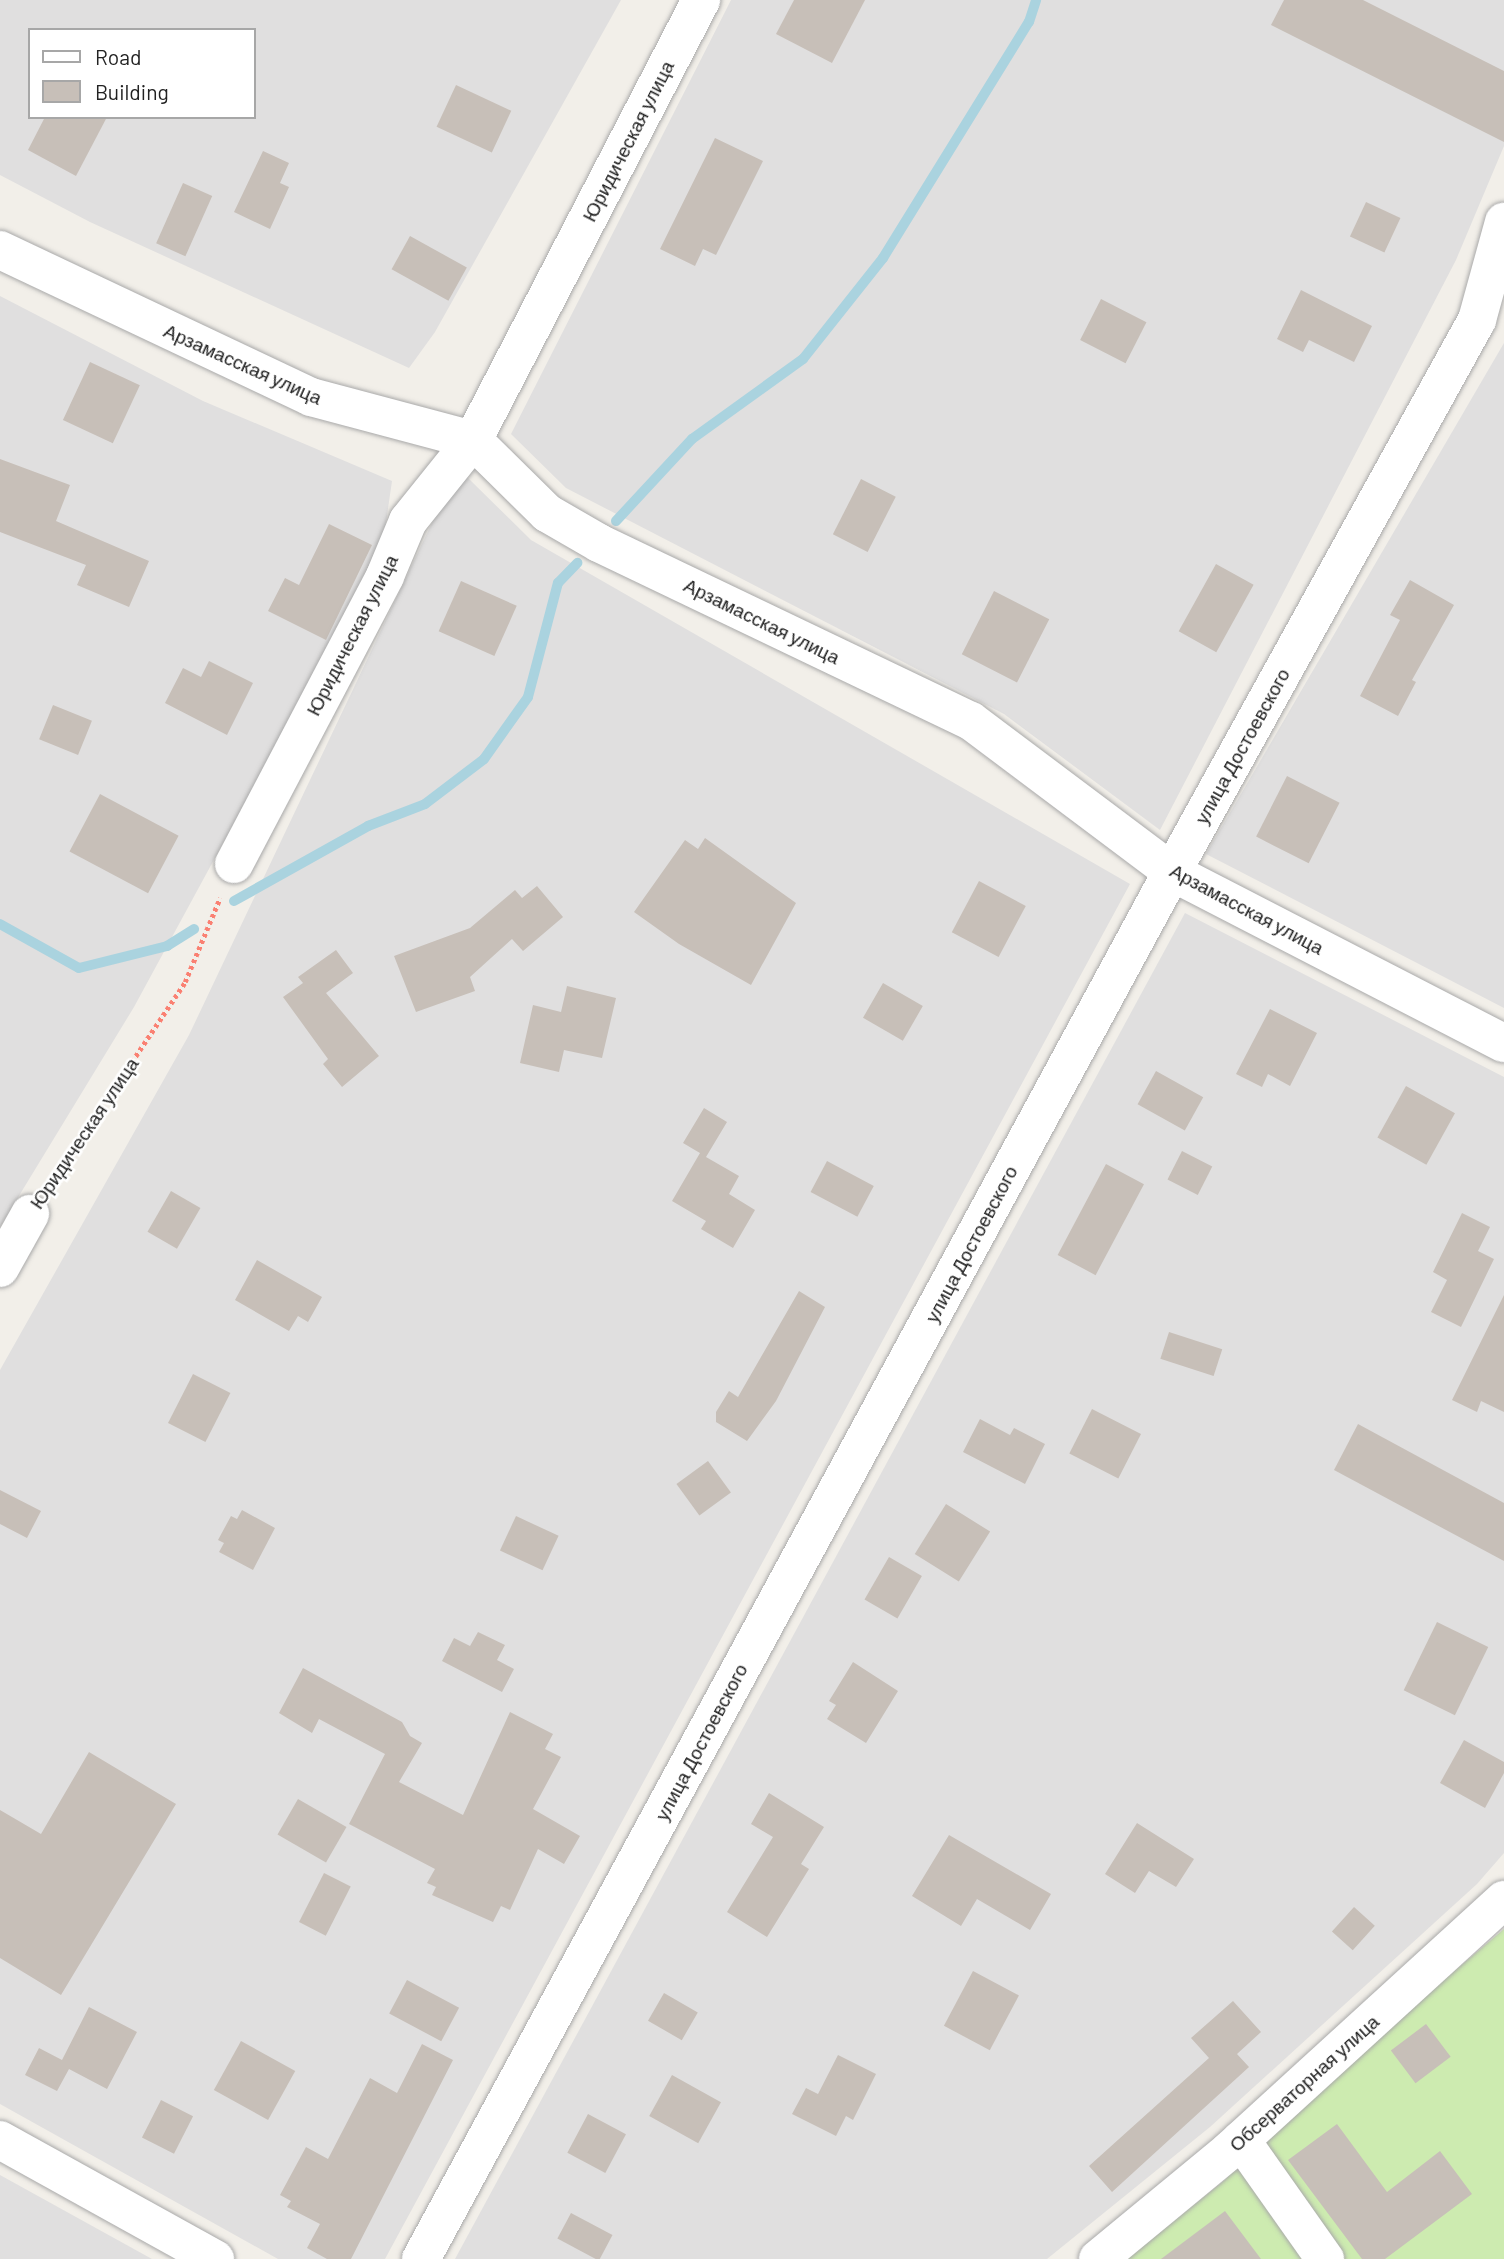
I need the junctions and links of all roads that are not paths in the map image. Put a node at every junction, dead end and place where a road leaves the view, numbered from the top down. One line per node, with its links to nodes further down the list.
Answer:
1 (701, 0): 4 (street, Юридическая улица)
2 (1504, 222): 6 (street, улица Достоевского)
3 (0, 250): 4 (street, Арзамасская улица)
4 (473, 440): 5 (street, Юридическая улица); 6 (street, Арзамасская улица)
5 (234, 864)
6 (1172, 872): 7 (street, Арзамасская улица); 14 (street, улица Достоевского)
7 (1504, 1043)
8 (30, 1214): 9 (street, Юридическая улица)
9 (0, 1268)
10 (1504, 1900): 12 (street, Обсерваторная улица)
11 (0, 2140): 13 (street)
12 (1241, 2140): 15 (street, Обсерваторная улица); 16 (street)
13 (215, 2259)
14 (421, 2259)
15 (1098, 2259)
16 (1325, 2259)

